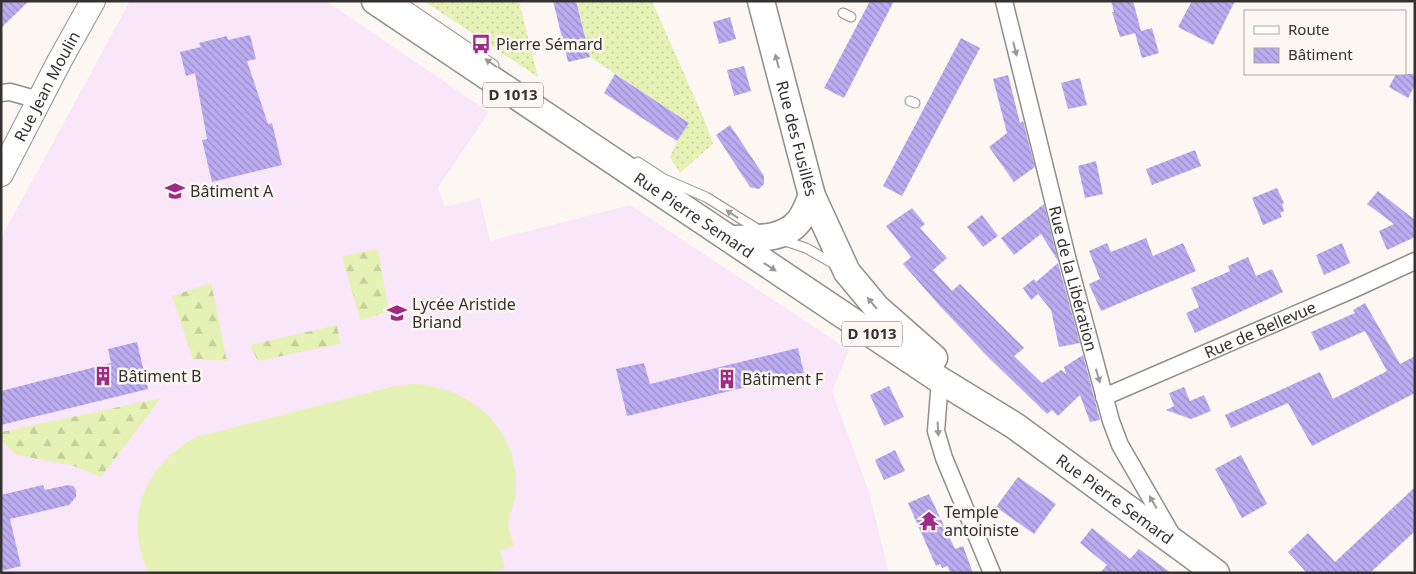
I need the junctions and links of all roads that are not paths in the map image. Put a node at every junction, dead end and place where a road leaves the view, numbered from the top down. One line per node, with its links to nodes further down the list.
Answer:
1 (93, 1): 8 (main road, Rue Jean Moulin)
2 (374, 1): 13 (main road, Rue Pierre Semard / D 1013)
3 (400, 1): 6 (lane, one-way to 3)
4 (761, 1): 11 (main road, Rue des Fusillés / D 1013, one-way to 4)
5 (1004, 1): 17 (street, Rue de la Libération, one-way to 17)
6 (504, 72)
7 (1, 93): 8 (street)
8 (39, 100): 10 (main road, Rue Jean Moulin)
9 (632, 158): 12 (lane, one-way to 9)
10 (1, 174)
11 (812, 196): 12 (main road); 15 (main road, Rue des Fusillés / D 1013)
12 (774, 237): 13 (main road); 15 (lane)
13 (730, 239): 16 (main road, Rue Pierre Semard / D 1013, one-way to 16)
14 (1415, 260): 17 (street, Rue de Bellevue)
15 (847, 272): 18 (main road, Rue Pierre Semard / D 1013, one-way to 15)
16 (940, 380): 18 (main road, Rue Pierre Semard / D 1013); 20 (street, one-way to 20)
17 (1104, 397): 19 (street, Rue de la Libération, one-way to 17)
18 (1015, 426): 19 (main road, Rue Pierre Semard / D 1013)
19 (1177, 544): 21 (main road, Rue Pierre Semard / D 1013)
20 (992, 573)
21 (1216, 573)

